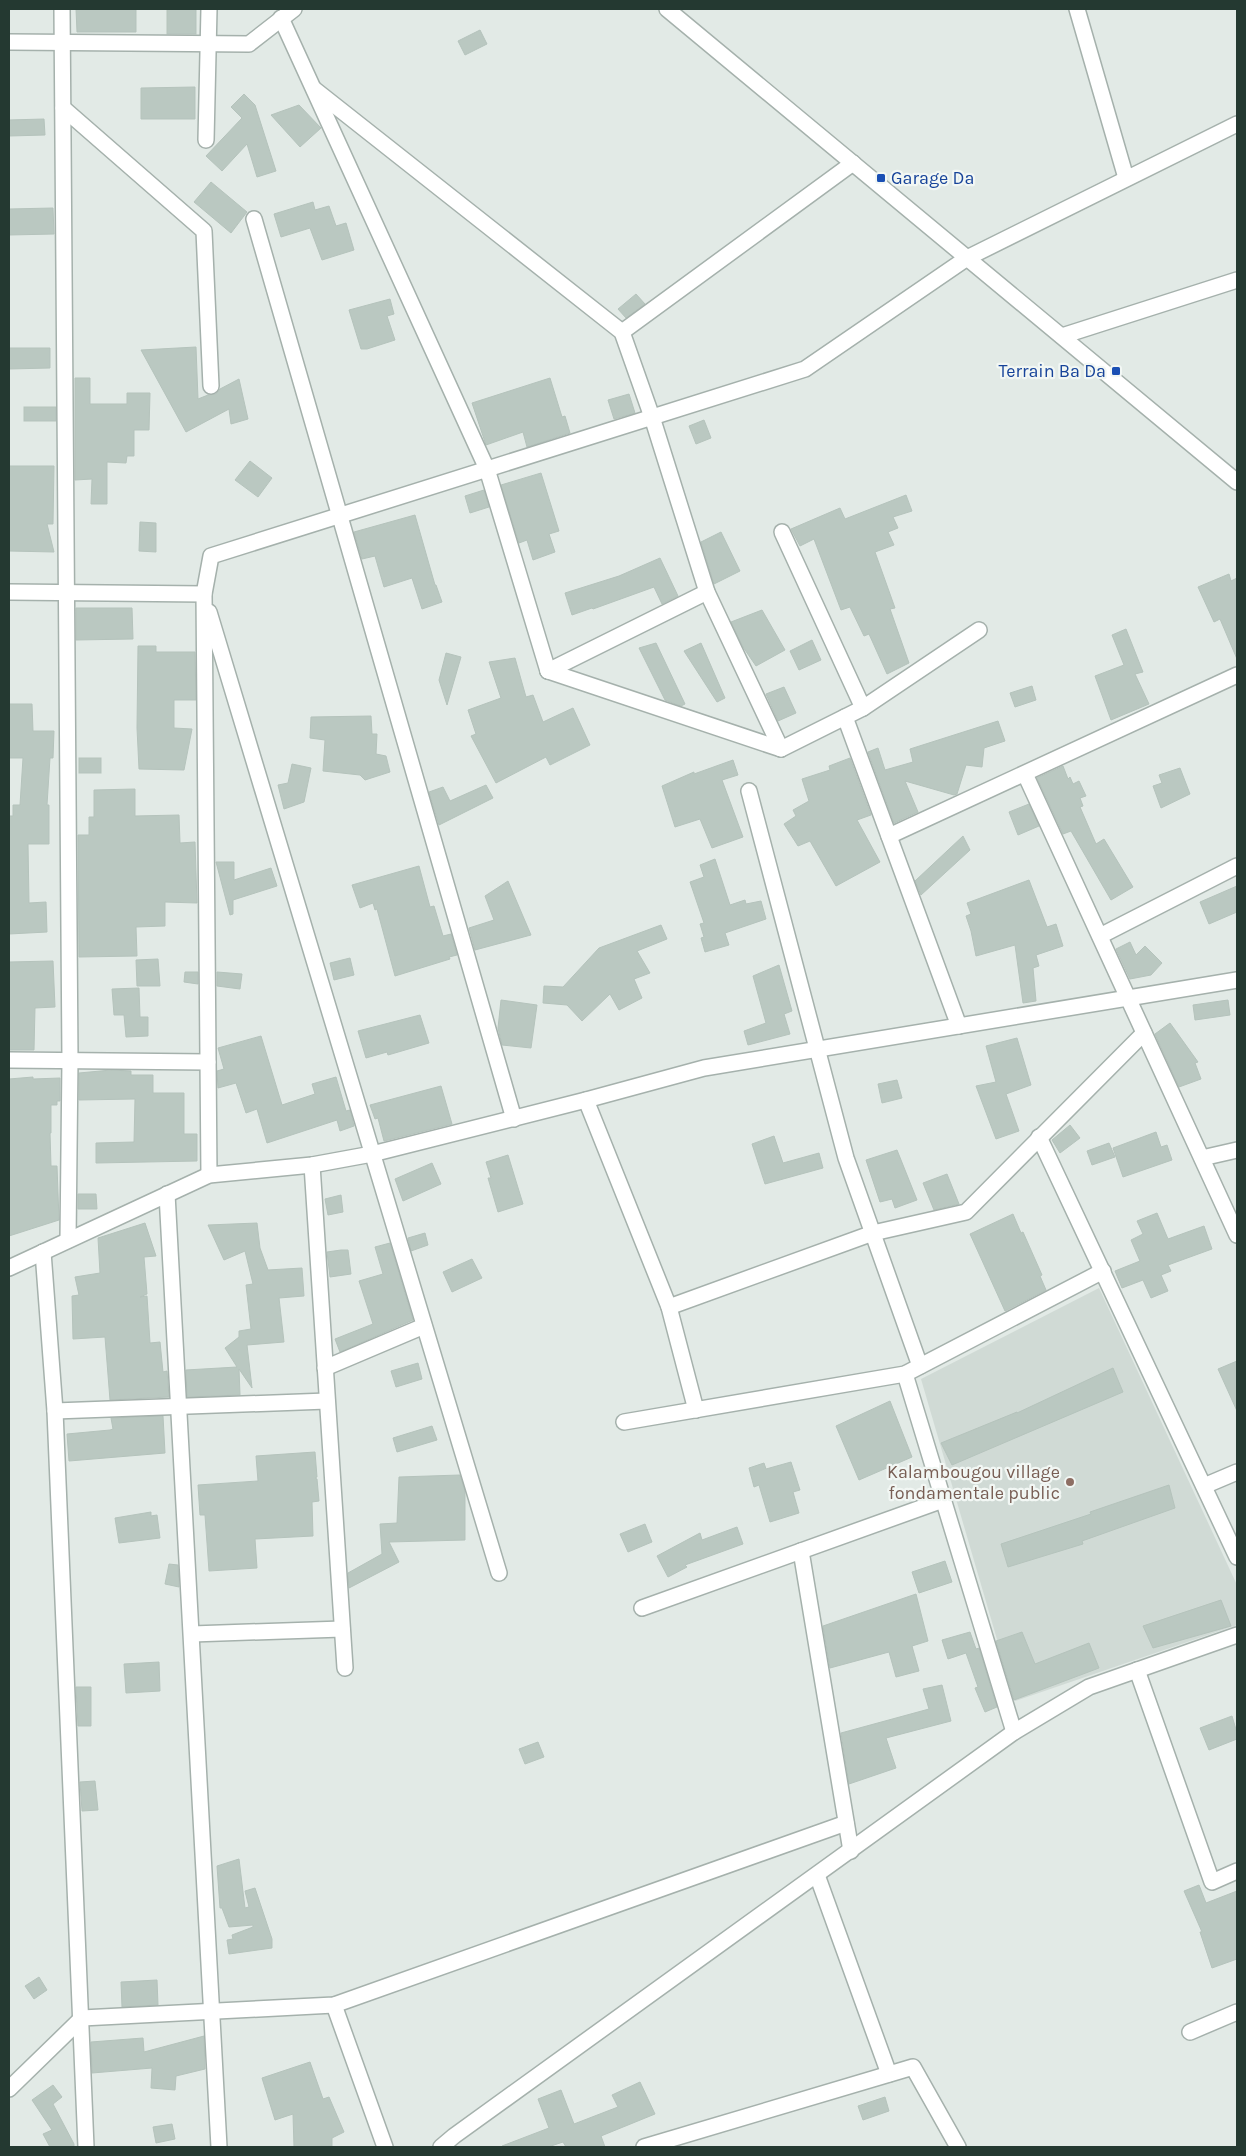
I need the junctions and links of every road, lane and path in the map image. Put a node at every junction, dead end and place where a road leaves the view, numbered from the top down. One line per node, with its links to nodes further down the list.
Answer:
1 (62, 9): 8 (street)
2 (209, 9): 9 (street)
3 (294, 9): 6 (street)
4 (667, 9): 14 (street)
5 (1077, 9): 15 (street)
6 (282, 18): 9 (street); 10 (street)
7 (9, 42): 8 (street)
8 (62, 42): 9 (street); 11 (street)
9 (208, 43): 13 (street)
10 (314, 89): 19 (street); 23 (street)
11 (63, 108): 21 (street); 29 (street)
12 (1237, 124): 15 (street)
13 (206, 140)
14 (853, 163): 17 (street); 19 (street)
15 (1126, 178): 17 (street)
16 (254, 219): 25 (street)
17 (967, 258): 20 (street); 22 (street)
18 (1237, 280): 20 (street)
19 (622, 332): 22 (street)
20 (1062, 336): 24 (street)
21 (211, 386)
22 (652, 417): 23 (street); 28 (street)
23 (487, 469): 25 (street); 32 (street)
24 (1237, 482)
25 (339, 516): 30 (street); 51 (street)
26 (782, 532): 34 (street)
27 (9, 592): 29 (street)
28 (707, 592): 32 (street); 36 (street)
29 (67, 593): 30 (street); 48 (street)
30 (204, 594): 49 (street); 54 (street)
31 (979, 630): 34 (street)
32 (548, 670): 36 (street)
33 (1237, 675): 37 (street)
34 (863, 708): 35 (street)
35 (845, 717): 36 (street); 39 (street)
36 (781, 749)
37 (1024, 774): 39 (street); 41 (street)
38 (749, 791): 46 (street)
39 (889, 836): 44 (street)
40 (1237, 866): 41 (street)
41 (1100, 936): 43 (street)
42 (1237, 980): 43 (street)
43 (1129, 998): 44 (street); 45 (street)
44 (959, 1026): 46 (street)
45 (1144, 1033): 52 (street); 55 (street)
46 (816, 1050): 50 (street); 59 (street)
47 (9, 1060): 48 (street)
48 (70, 1060): 49 (street); 61 (street)
49 (208, 1062): 57 (street)
50 (586, 1100): 51 (street); 65 (street)
51 (514, 1119): 54 (street)
52 (1039, 1137): 59 (street); 64 (street)
53 (1237, 1150): 55 (street)
54 (372, 1154): 56 (street); 66 (street)
55 (1202, 1158): 60 (street)
56 (312, 1165): 57 (street); 68 (street)
57 (209, 1175): 58 (street)
58 (168, 1194): 61 (street); 71 (street)
59 (873, 1233): 65 (street); 67 (street)
60 (1237, 1235)
61 (68, 1240): 62 (street)
62 (44, 1252): 63 (street); 73 (street)
63 (9, 1268)
64 (1103, 1271): 67 (street); 76 (street)
65 (669, 1307): 72 (street)
66 (424, 1326): 68 (street); 80 (street)
67 (920, 1366): 69 (street)
68 (325, 1368): 70 (street)
69 (905, 1374): 72 (street); 77 (street)
70 (327, 1401): 71 (street); 82 (street)
71 (180, 1406): 73 (street); 83 (street)
72 (696, 1410): 74 (street)
73 (55, 1411): 95 (street)
74 (624, 1422)
75 (1237, 1472): 76 (street)
76 (1204, 1486): 79 (street)
77 (943, 1500): 78 (street); 87 (street)
78 (801, 1551): 81 (street); 88 (street)
79 (1237, 1557)
80 (500, 1573)
81 (642, 1608)
82 (342, 1628): 83 (street); 85 (street)
83 (192, 1634): 94 (street)
84 (1237, 1635): 86 (street)
85 (345, 1668)
86 (1137, 1670): 87 (street); 90 (street)
87 (1014, 1732): 89 (street)
88 (846, 1823): 89 (street); 92 (street)
89 (851, 1850): 91 (street)
90 (1237, 1871)
91 (817, 1875): 97 (street); 102 (street)
92 (334, 2005): 94 (street); 101 (street)
93 (1237, 2012): 96 (street)
94 (212, 2013): 95 (street); 100 (street)
95 (82, 2018): 98 (street); 99 (street)
96 (1190, 2032)
97 (889, 2074): 103 (street); 104 (street)
98 (9, 2089)
99 (86, 2147)
100 (219, 2147)
101 (385, 2147)
102 (442, 2147)
103 (644, 2147)
104 (958, 2147)

